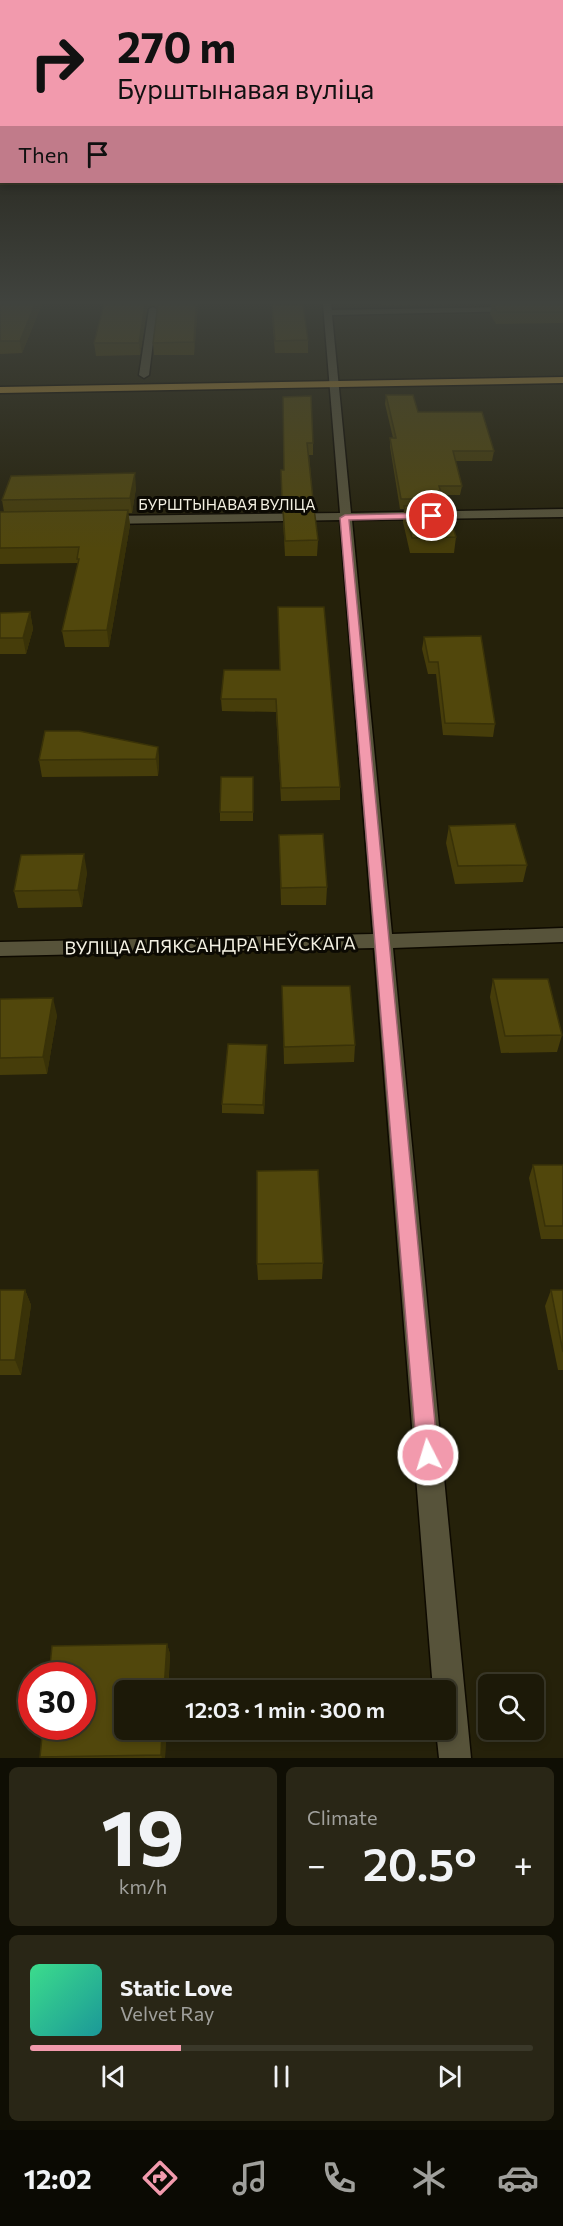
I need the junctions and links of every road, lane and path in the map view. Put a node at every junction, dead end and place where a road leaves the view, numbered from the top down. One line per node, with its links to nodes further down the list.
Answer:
1 (136, 386): 3 (main road)
2 (335, 386): 5 (street)
3 (0, 390)
4 (563, 513): 5 (street, БУРШТЫНАВАЯ ВУЛІЦА)
5 (345, 518): 6 (street, БУРШТЫНАВАЯ ВУЛІЦА); 8 (street)
6 (98, 520)
7 (563, 935): 8 (street, ВУЛІЦА АЛЯКСАНДРА НЕЎСКАГА)
8 (381, 941): 9 (street, ВУЛІЦА АЛЯКСАНДРА НЕЎСКАГА); 10 (street)
9 (0, 949)
10 (455, 1758)

